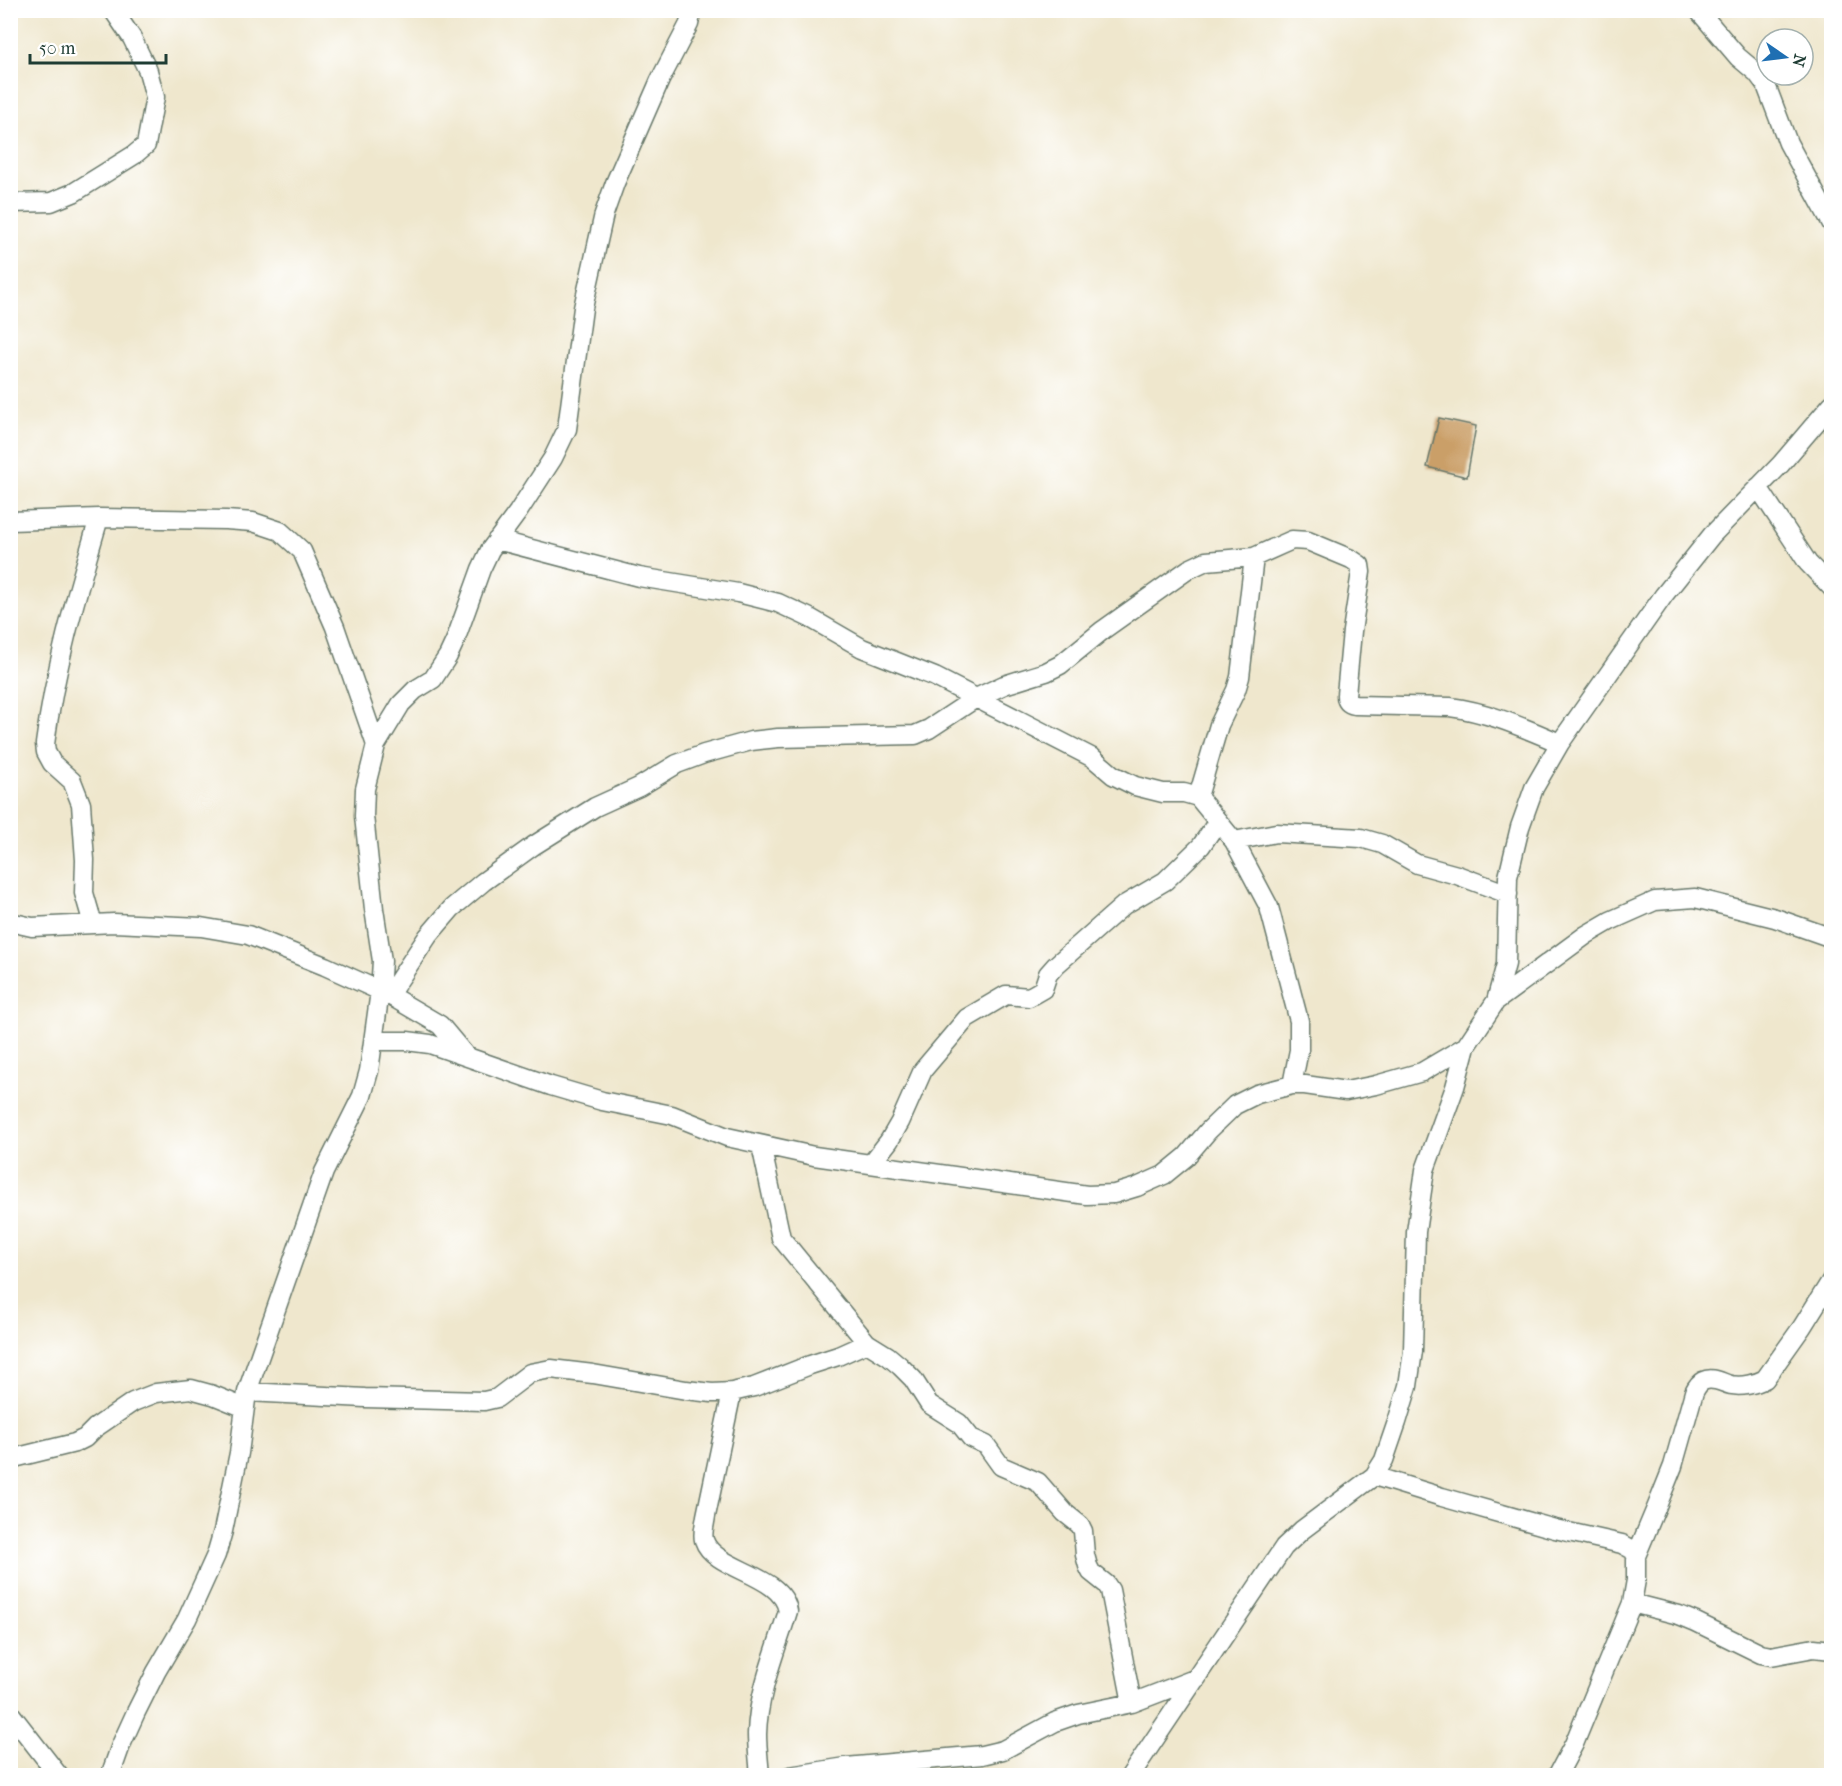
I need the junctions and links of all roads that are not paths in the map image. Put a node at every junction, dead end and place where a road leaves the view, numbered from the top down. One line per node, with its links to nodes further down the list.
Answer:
1 (113, 10): 4 (street)
2 (692, 10): 10 (street)
3 (1698, 10): 5 (street)
4 (10, 203)
5 (1832, 224)
6 (1832, 404): 7 (street)
7 (1758, 487): 12 (street); 14 (street)
8 (99, 518): 9 (street); 15 (street); 21 (street)
9 (10, 521)
10 (497, 540): 13 (street); 15 (street)
11 (1254, 557): 13 (street); 14 (street); 16 (street)
12 (1832, 588)
13 (976, 698): 16 (street); 23 (street)
14 (1560, 743): 19 (street)
15 (376, 745): 23 (street)
16 (1198, 797): 17 (street)
17 (1218, 821): 18 (street); 30 (street)
18 (1234, 841): 19 (street); 28 (street)
19 (1508, 894): 24 (street)
20 (10, 922): 21 (street)
21 (93, 924): 23 (street)
22 (1832, 938): 24 (street)
23 (385, 993): 25 (street); 27 (street)
24 (1496, 1001): 26 (street)
25 (374, 1041): 27 (street); 34 (street)
26 (1466, 1046): 28 (street); 36 (street)
27 (466, 1056): 29 (street)
28 (1292, 1085): 30 (street)
29 (761, 1145): 30 (street); 32 (street)
30 (871, 1164)
31 (1832, 1279): 37 (street)
32 (867, 1343): 33 (street); 41 (street)
33 (732, 1392): 34 (street); 46 (street)
34 (246, 1400): 35 (street); 45 (street)
35 (10, 1459)
36 (1374, 1476): 37 (street); 40 (street)
37 (1636, 1556): 38 (street)
38 (1632, 1603): 39 (street); 49 (street)
39 (1832, 1650)
40 (1197, 1678): 41 (street); 48 (street)
41 (1132, 1703): 43 (street)
42 (10, 1713): 44 (street)
43 (922, 1768): 47 (street)
44 (59, 1776)
45 (110, 1776)
46 (759, 1776)
47 (789, 1776)
48 (1130, 1776)
49 (1557, 1776)

